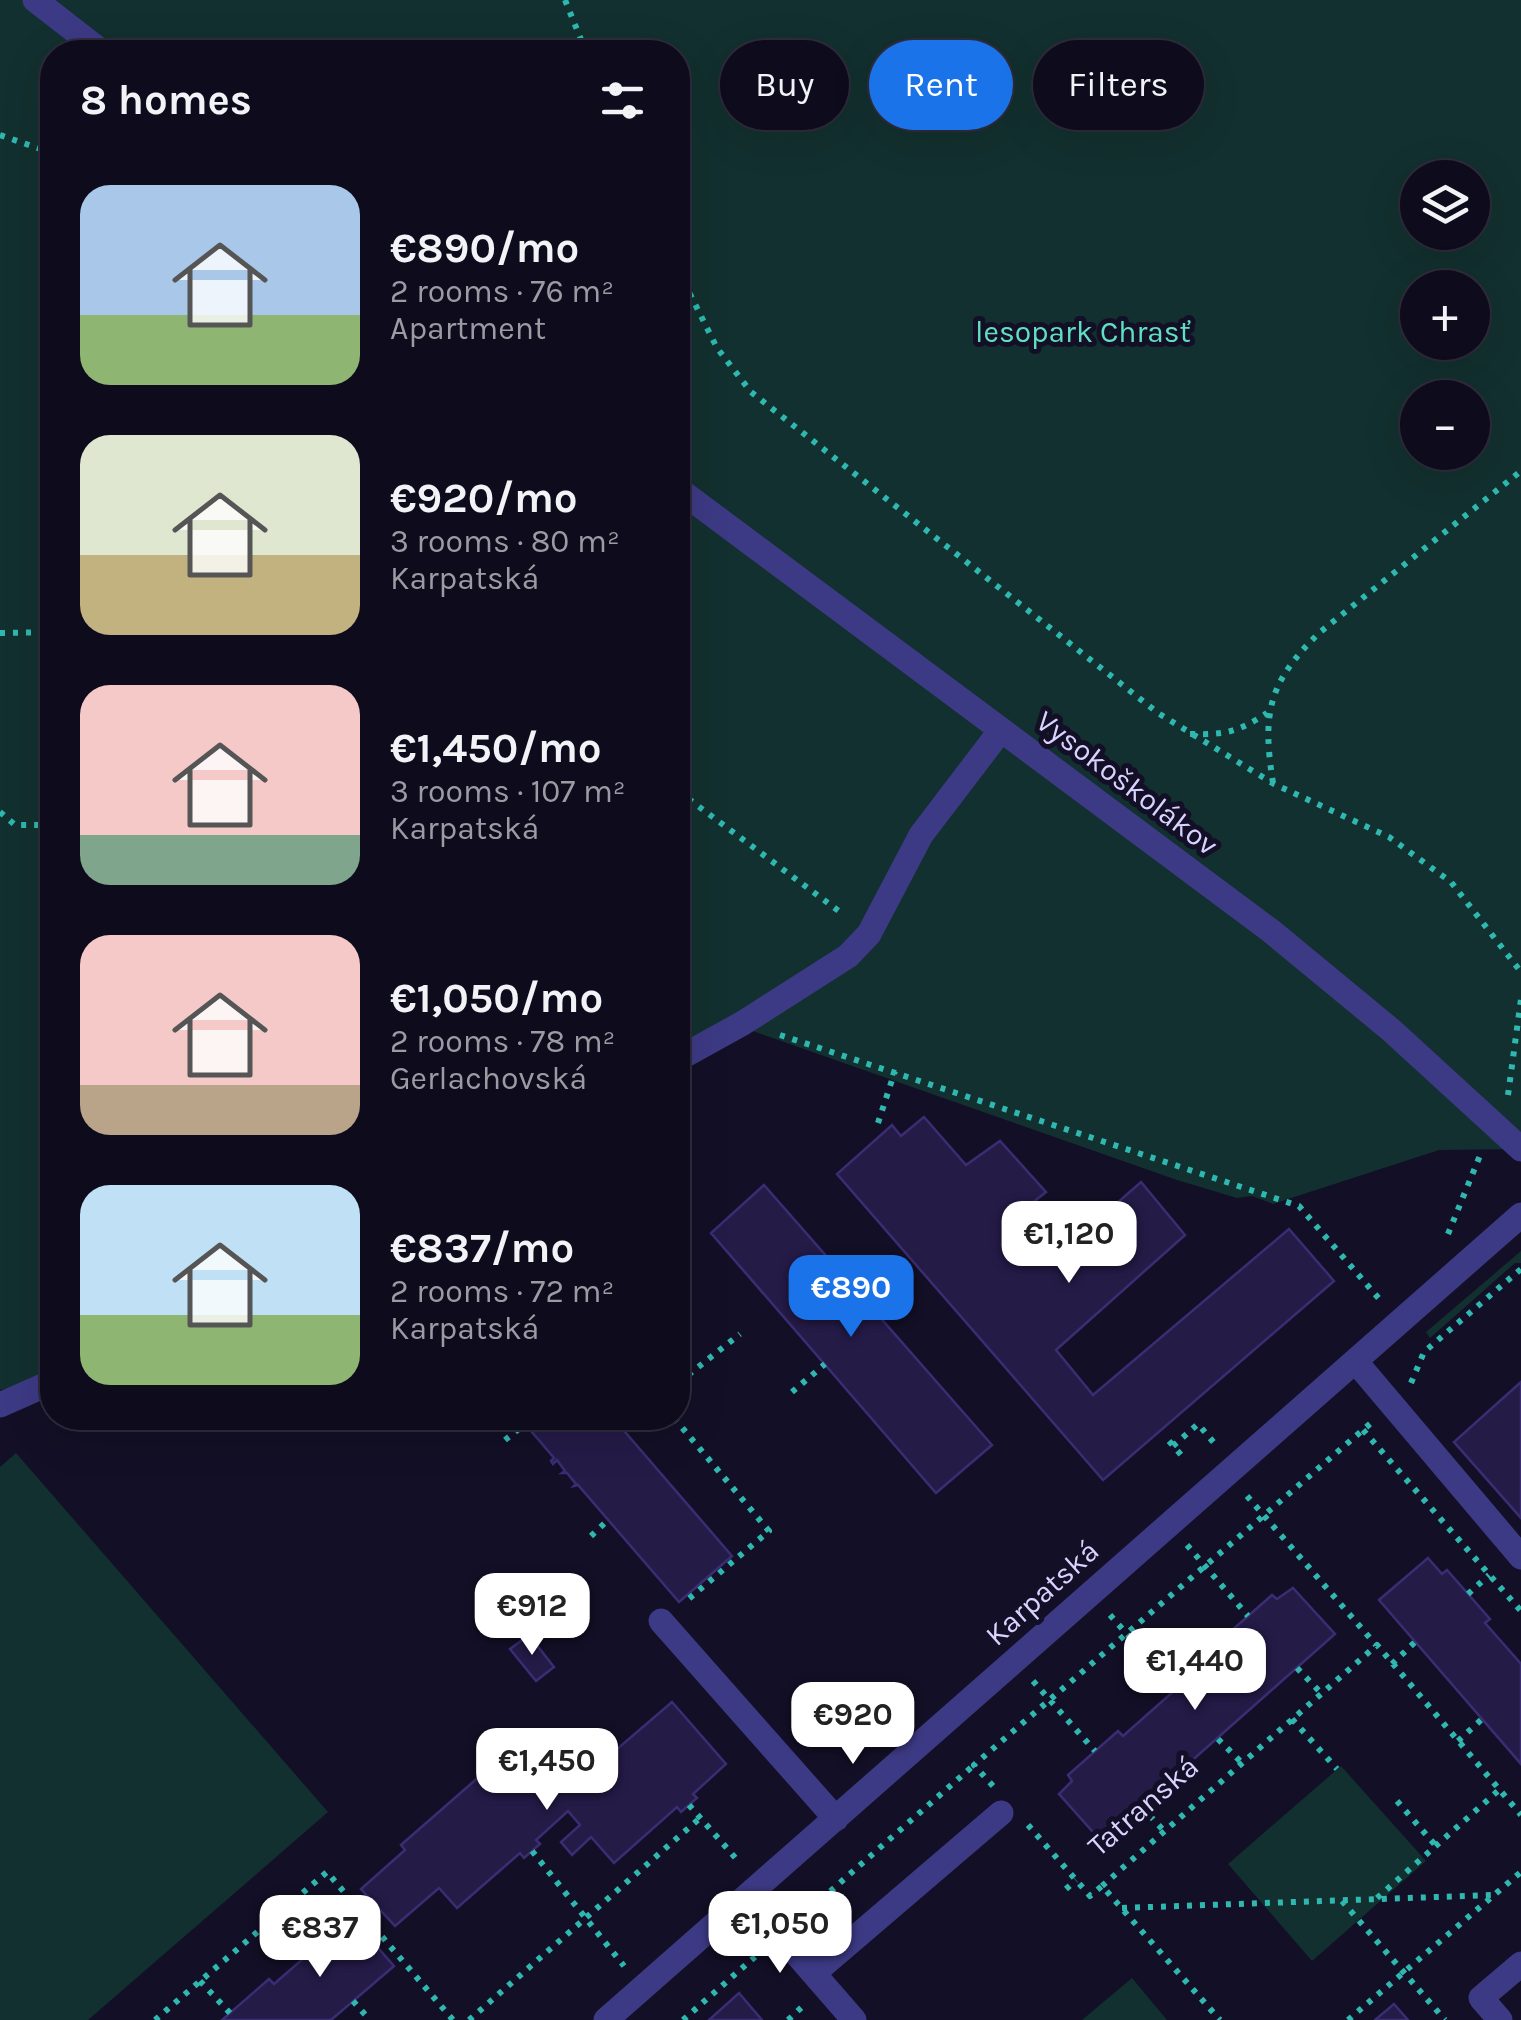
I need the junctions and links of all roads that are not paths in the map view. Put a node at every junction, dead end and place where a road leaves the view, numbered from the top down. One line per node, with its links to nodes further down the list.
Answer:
1 (35, 0): 2 (street)
2 (87, 40)
3 (690, 498): 4 (street, Vysokoškolákov)
4 (1001, 730): 5 (street); 6 (street, Vysokoškolákov)
5 (690, 1053)
6 (1521, 1149)
7 (1521, 1215): 8 (street, Karpatská)
8 (1356, 1362): 11 (street); 14 (street, Karpatská)
9 (40, 1387): 10 (street)
10 (0, 1405)
11 (1521, 1557)
12 (662, 1620): 14 (street)
13 (1006, 1807): 17 (street)
14 (836, 1819): 15 (street, Karpatská)
15 (753, 1891): 17 (street); 18 (street, Karpatská)
16 (1521, 1964): 20 (street)
17 (814, 1973): 19 (street)
18 (606, 2020)
19 (854, 2020)
20 (1500, 2020)

